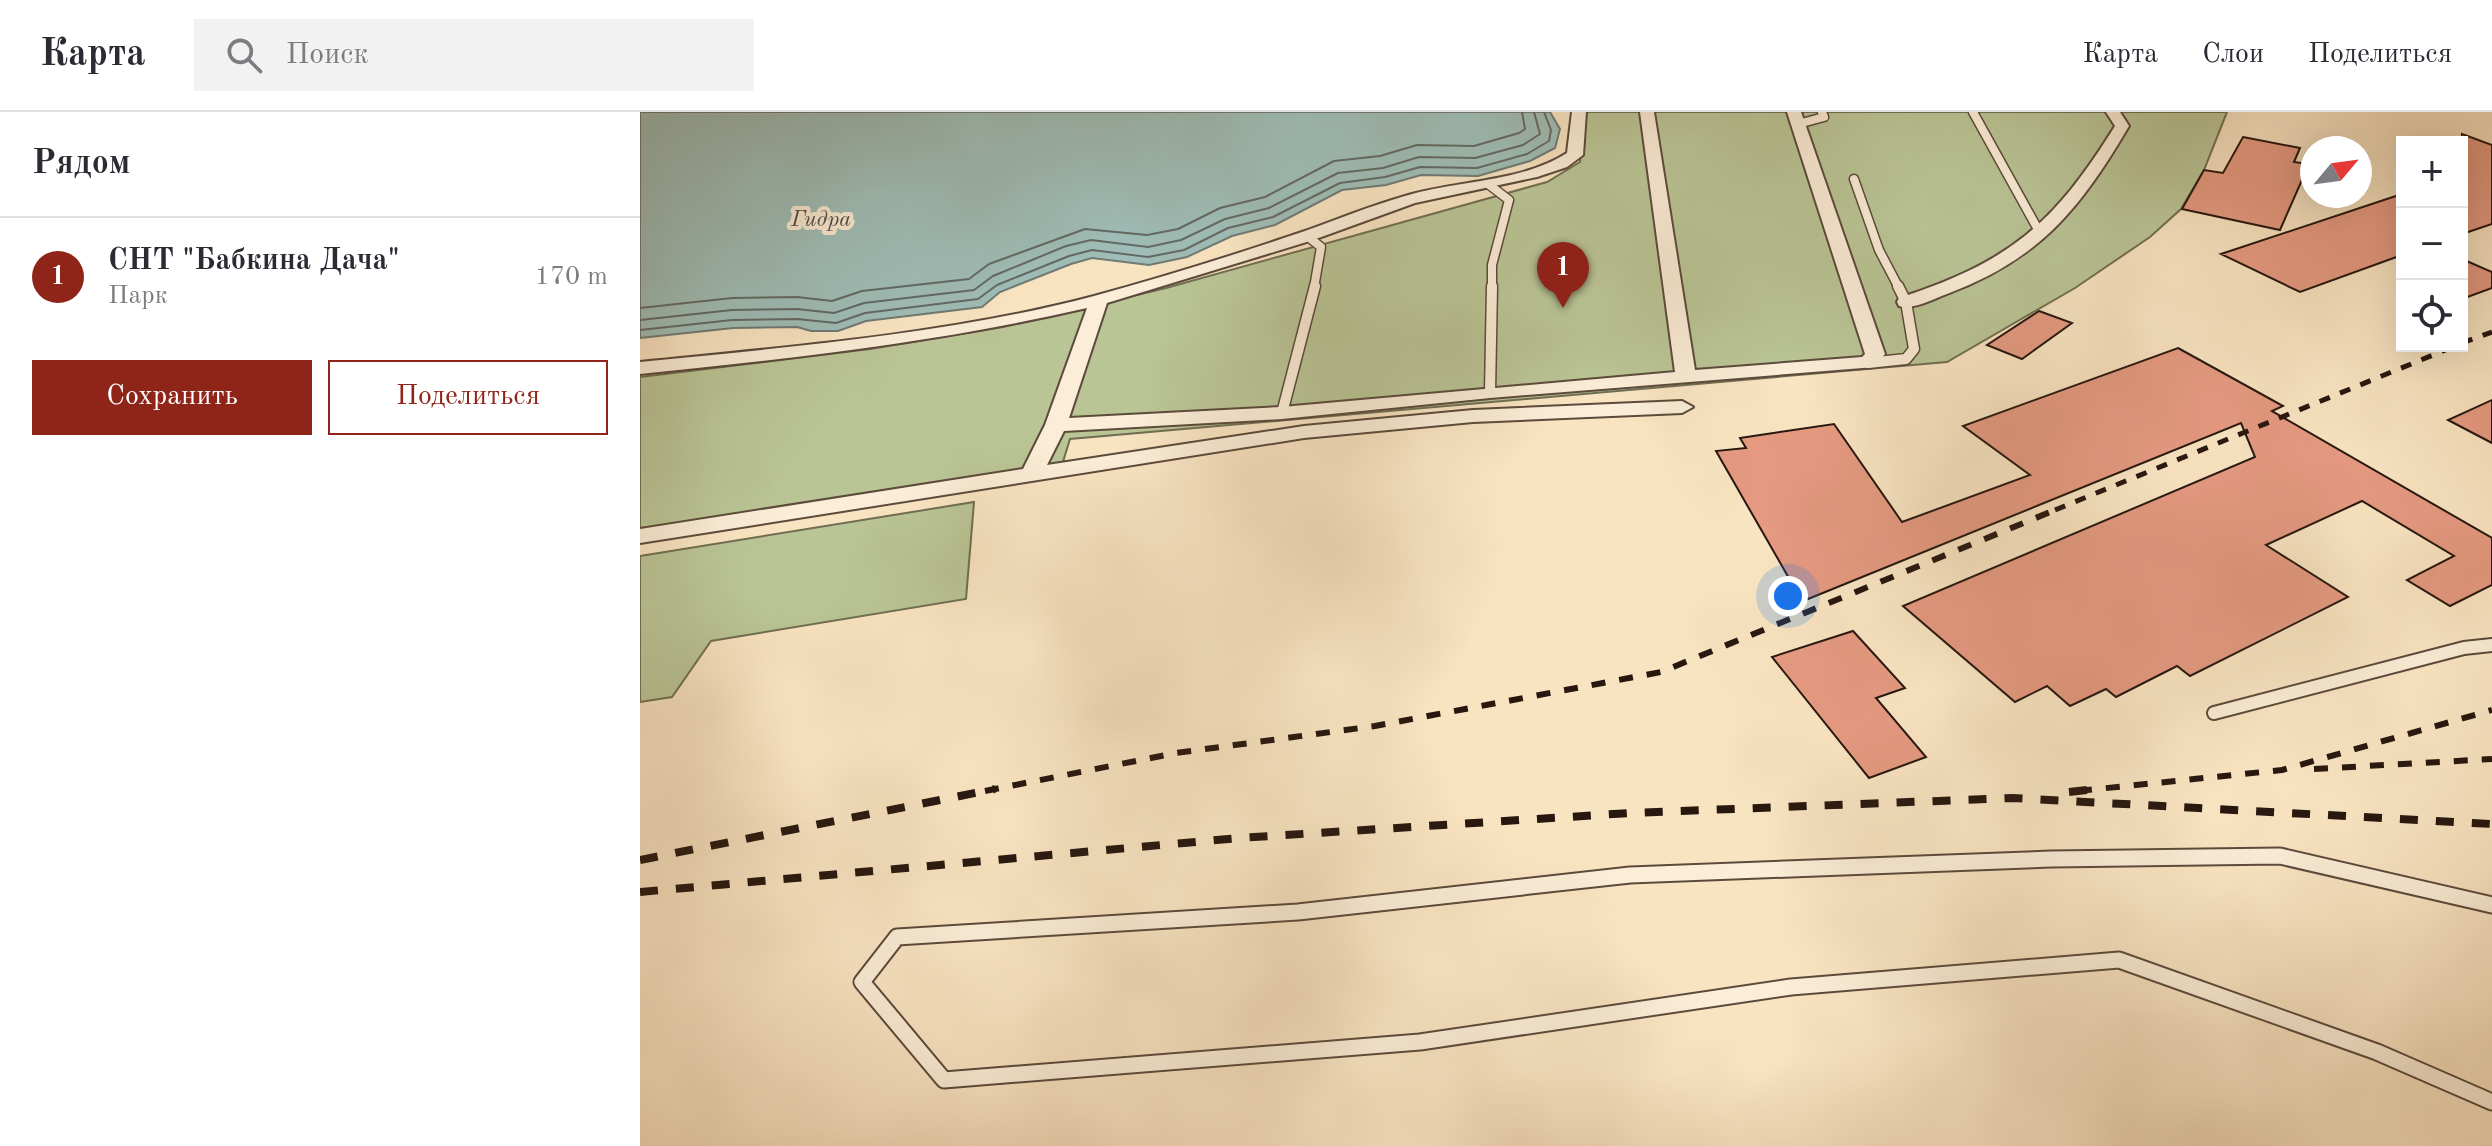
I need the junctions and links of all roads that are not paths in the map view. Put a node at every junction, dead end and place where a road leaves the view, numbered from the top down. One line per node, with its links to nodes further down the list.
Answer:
1 (1579, 112): 8 (street)
2 (1647, 112): 15 (street)
3 (1822, 112): 6 (lane)
4 (1973, 112): 9 (lane)
5 (2113, 112): 9 (street)
6 (1796, 118): 13 (street)
7 (1854, 179): 12 (lane)
8 (1488, 184): 10 (street); 16 (lane)
9 (2040, 233): 12 (street)
10 (1307, 236): 11 (street); 18 (lane)
11 (1099, 300): 14 (street); 19 (street)
12 (1906, 302): 13 (lane)
13 (1868, 363): 15 (street)
14 (640, 368)
15 (1686, 378): 16 (street)
16 (1490, 392): 18 (street)
17 (1682, 407): 20 (street)
18 (1282, 413): 19 (street)
19 (1056, 425): 20 (street)
20 (1031, 476): 21 (street)
21 (640, 536)
22 (2492, 645): 23 (lane)
23 (2214, 713)
24 (2492, 905): 25 (lane)
25 (2492, 1102)

